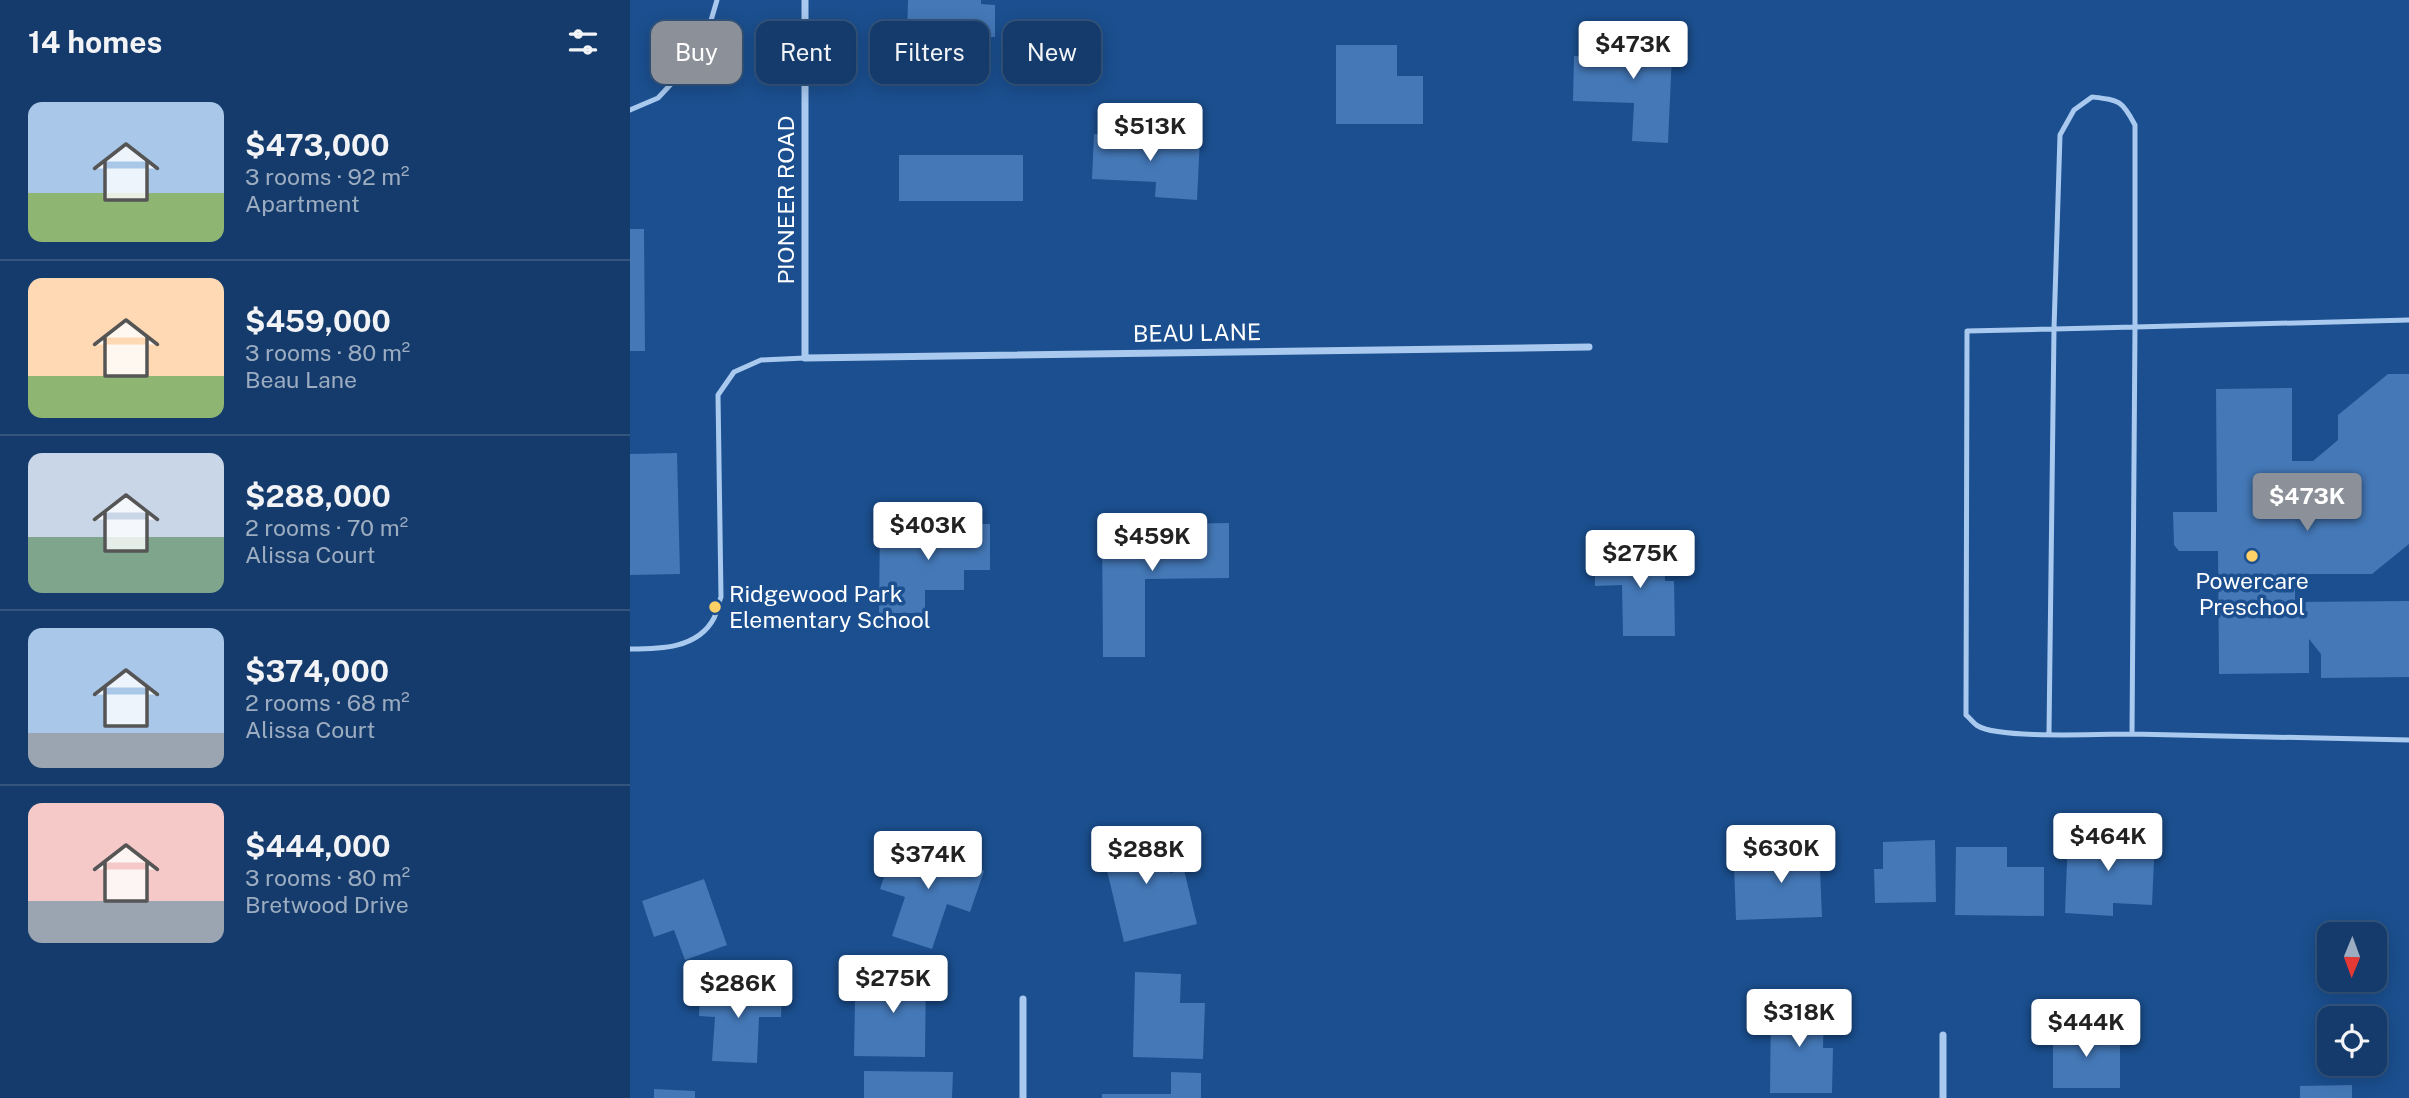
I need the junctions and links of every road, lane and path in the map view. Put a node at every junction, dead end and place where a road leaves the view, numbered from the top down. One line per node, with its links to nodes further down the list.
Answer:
1 (717, 0): 3 (lane)
2 (806, 0): 8 (street, PIONEER ROAD)
3 (630, 110)
4 (2409, 320): 5 (lane)
5 (2136, 327): 6 (lane); 6 (lane); 11 (lane)
6 (2054, 329): 10 (lane); 10 (lane)
7 (1589, 347): 8 (street, BEAU LANE)
8 (804, 358): 9 (lane)
9 (630, 649)
10 (2049, 733): 11 (lane)
11 (2132, 734): 12 (lane)
12 (2409, 740)
13 (1023, 999): 15 (street)
14 (1943, 1035): 16 (street)
15 (1023, 1098)
16 (1942, 1098)

